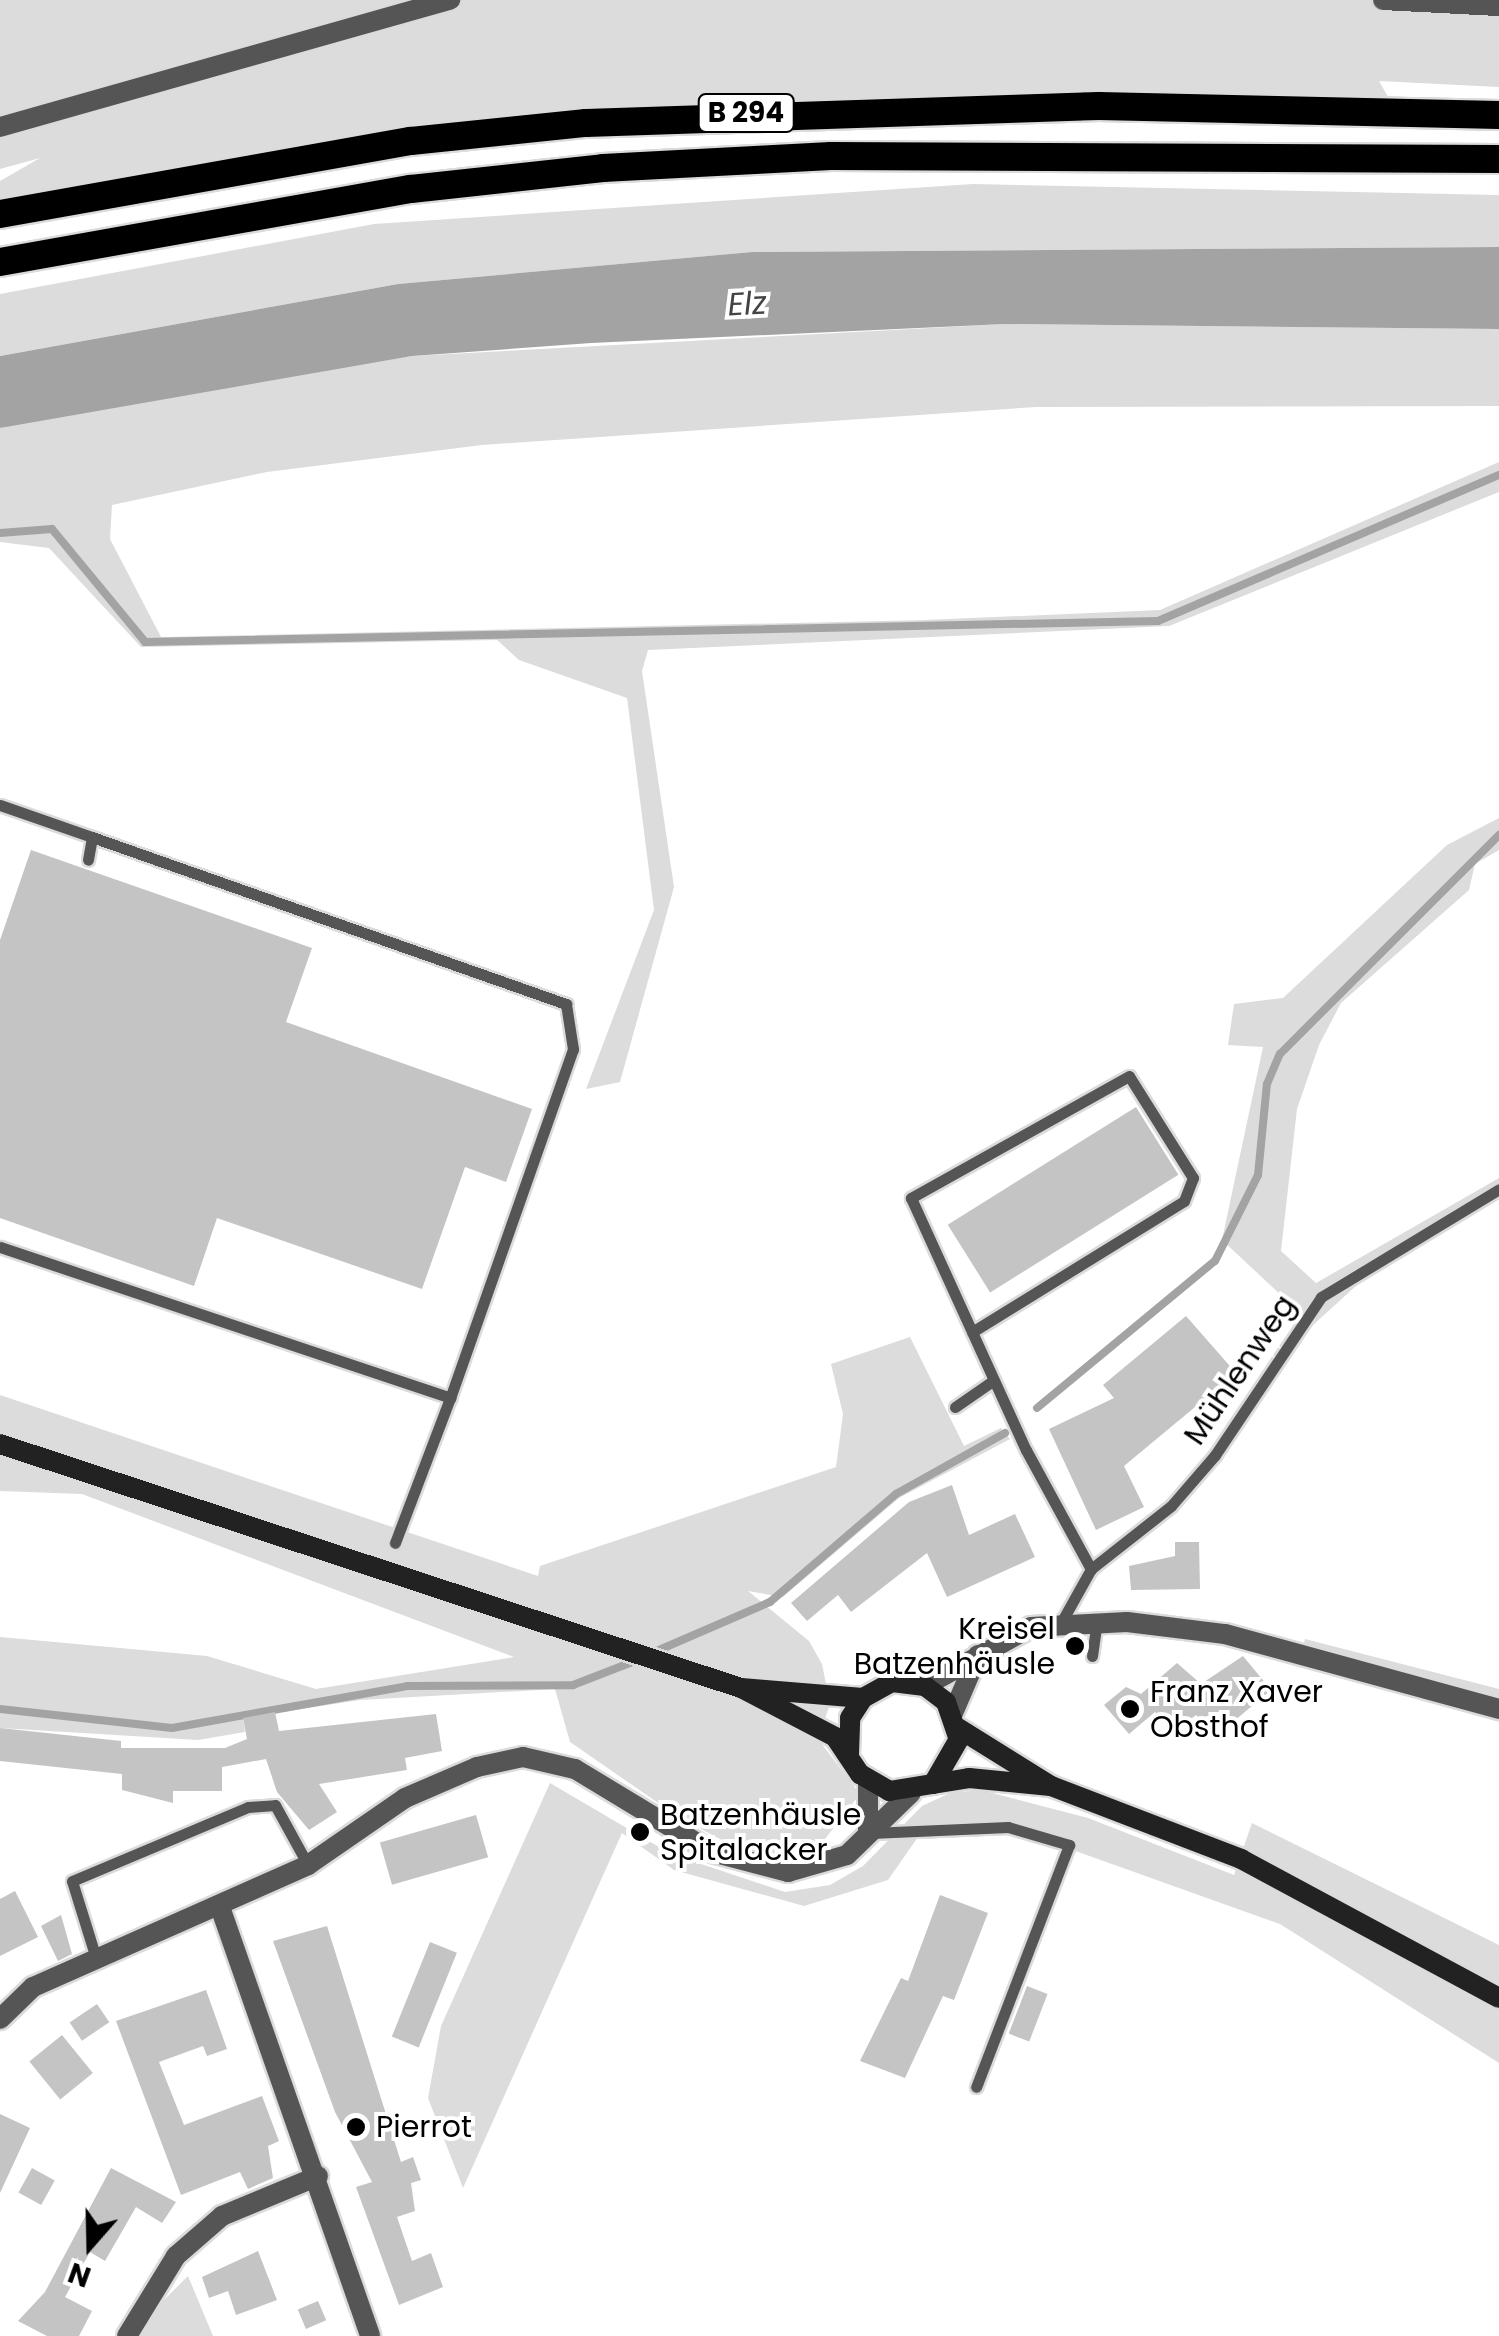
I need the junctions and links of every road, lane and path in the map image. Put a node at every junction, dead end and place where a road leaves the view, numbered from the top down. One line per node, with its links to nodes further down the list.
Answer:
1 (450, 0): 5 (street)
2 (1383, 0): 3 (street)
3 (1499, 6)
4 (1499, 115): 7 (highway, B 294)
5 (0, 128)
6 (1499, 159): 8 (highway, B 294)
7 (0, 214)
8 (0, 262)
9 (0, 805): 10 (lane)
10 (92, 837): 11 (lane); 16 (lane)
11 (88, 860)
12 (1499, 1189): 20 (lane, Mühlenweg)
13 (0, 1247): 16 (lane)
14 (972, 1332): 14 (lane); 15 (lane)
15 (994, 1380): 17 (lane); 20 (lane)
16 (450, 1398): 19 (lane)
17 (955, 1407)
18 (0, 1444): 26 (main road)
19 (395, 1542)
20 (1091, 1569): 21 (lane, Mühlenweg)
21 (1062, 1621): 22 (street); 23 (street)
22 (1097, 1621): 24 (lane); 28 (street)
23 (978, 1655): 25 (street); 29 (street)
24 (1092, 1656)
25 (925, 1686): 27 (main road); 29 (main road)
26 (741, 1688): 27 (main road); 30 (main road)
27 (863, 1698): 30 (main road)
28 (1499, 1709)
29 (956, 1720): 32 (main road); 33 (main road)
30 (849, 1754): 31 (main road)
31 (868, 1782): 34 (main road); 35 (street)
32 (932, 1786): 33 (main road); 34 (main road)
33 (1051, 1786): 39 (main road)
34 (911, 1793): 35 (street)
35 (868, 1832): 36 (street); 41 (lane)
36 (308, 1865): 37 (street); 38 (lane)
37 (220, 1907): 38 (street); 42 (street)
38 (96, 1955): 40 (street)
39 (1499, 1998)
40 (0, 2019)
41 (976, 2087)
42 (318, 2176): 43 (street); 44 (street)
43 (127, 2336)
44 (370, 2336)

